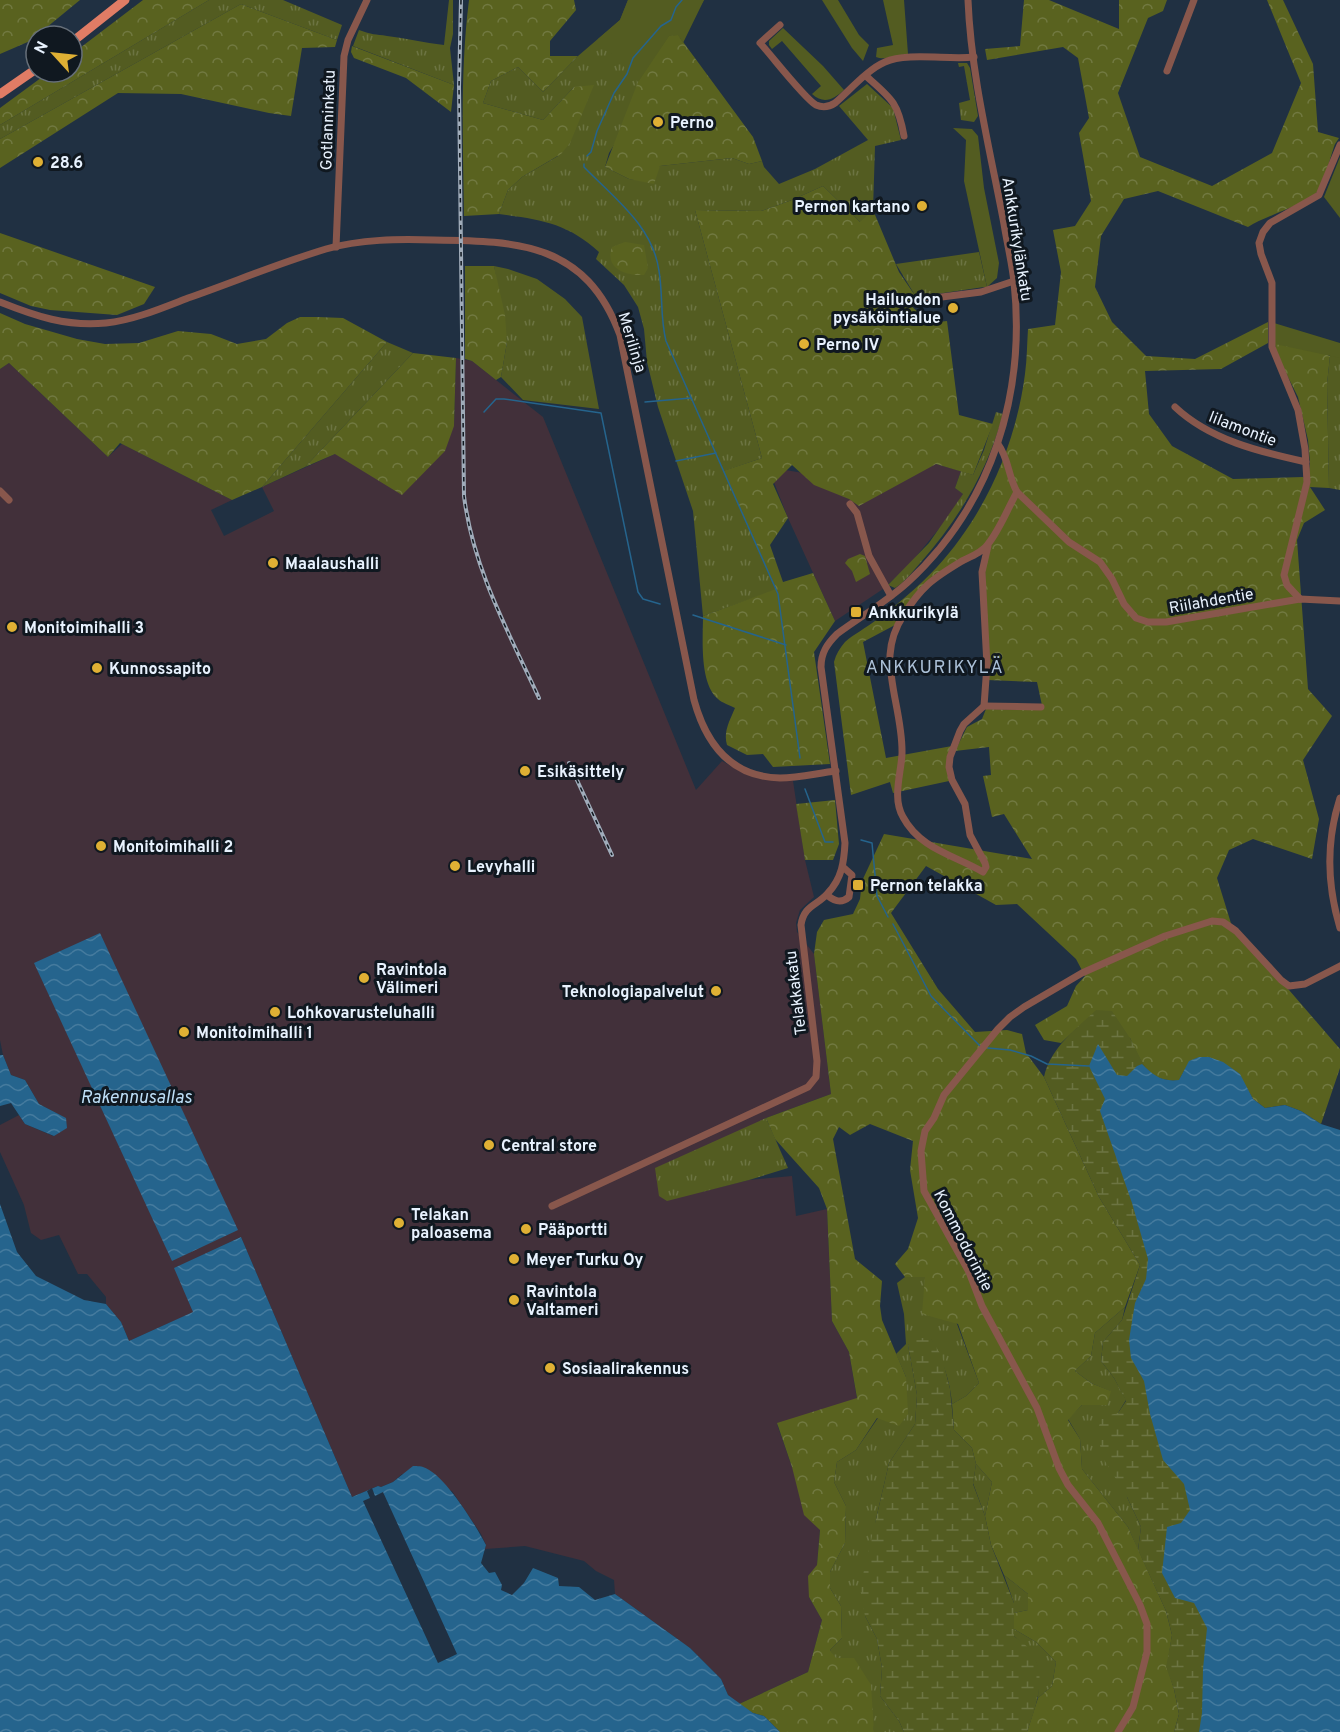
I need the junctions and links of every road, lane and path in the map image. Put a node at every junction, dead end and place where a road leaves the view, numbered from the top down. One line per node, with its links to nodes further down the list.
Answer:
1 (125, 0): 6 (main road)
2 (367, 0): 14 (street, Gotlanninkatu)
3 (968, 0): 7 (street, Ankkurikylänkatu)
4 (1194, 0): 8 (street)
5 (780, 25): 9 (street)
6 (84, 32)
7 (974, 57): 9 (street); 15 (street, Ankkurikylänkatu)
8 (1167, 71)
9 (866, 76): 12 (street)
10 (24, 77): 11 (main road)
11 (0, 94)
12 (904, 136)
13 (1340, 145): 20 (street)
14 (336, 247): 17 (street, Merilinja); 32 (street, Merilinja)
15 (1014, 280): 16 (street); 19 (street, Ankkurikylänkatu)
16 (926, 299)
17 (0, 302)
18 (1175, 407): 20 (street, Iilamontie)
19 (998, 444): 22 (street, Riilahdentie); 26 (street, Ankkurikylänkatu)
20 (1306, 462): 27 (street)
21 (0, 491): 23 (street)
22 (1017, 492): 25 (street); 27 (street, Riilahdentie)
23 (9, 500)
24 (850, 504): 26 (street)
25 (988, 546): 30 (street); 30 (street)
26 (891, 596): 29 (street, Ankkurikylänkatu)
27 (1300, 599): 28 (street, Riilahdentie)
28 (1340, 601)
29 (837, 634): 32 (street, Telakkakatu)
30 (984, 706): 31 (street)
31 (1041, 707)
32 (836, 771): 34 (street, Telakkakatu)
33 (1340, 798): 36 (street)
34 (843, 867): 35 (street, Telakkakatu); 35 (street)
35 (827, 895): 38 (street, Telakkakatu)
36 (1340, 928)
37 (1340, 966): 39 (street, Kommodorintie)
38 (552, 1206)
39 (1118, 1732)

